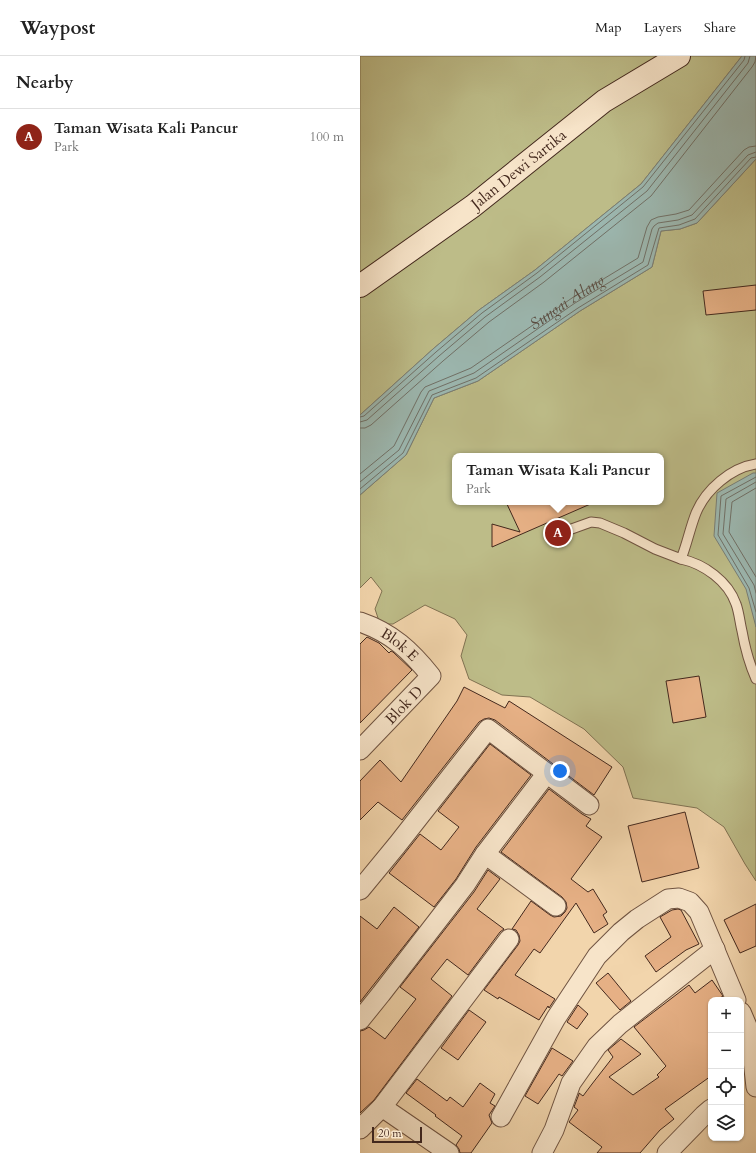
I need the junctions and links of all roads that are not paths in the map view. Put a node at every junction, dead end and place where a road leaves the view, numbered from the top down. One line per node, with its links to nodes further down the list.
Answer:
1 (679, 56): 2 (street, Jalan Dewi Sartika)
2 (360, 286)
3 (756, 464): 5 (lane)
4 (566, 531): 5 (lane)
5 (681, 559): 8 (lane)
6 (360, 622): 7 (street, Blok E)
7 (431, 676): 9 (street, Blok D)
8 (756, 679)
9 (360, 750)
10 (547, 773): 11 (street); 12 (street); 13 (street)
11 (589, 805)
12 (485, 854): 14 (street); 19 (street)
13 (360, 890)
14 (556, 906)
15 (508, 938): 21 (street)
16 (715, 949): 17 (street); 23 (street); 26 (street)
17 (735, 997)
18 (744, 1019): 20 (street)
19 (360, 1020)
20 (751, 1088)
21 (382, 1107): 24 (street); 25 (street)
22 (708, 1112): 27 (street)
23 (501, 1117)
24 (360, 1129)
25 (449, 1153)
26 (542, 1153)
27 (667, 1153)

